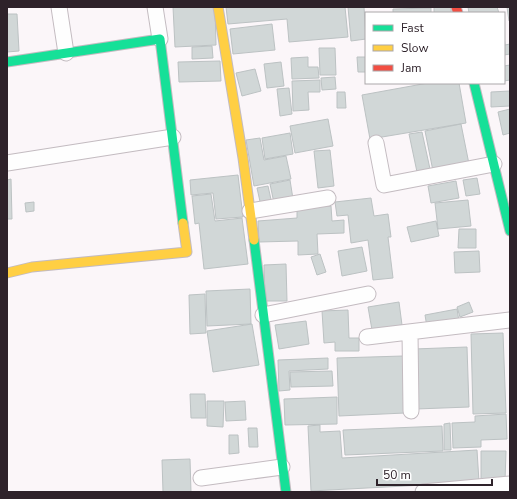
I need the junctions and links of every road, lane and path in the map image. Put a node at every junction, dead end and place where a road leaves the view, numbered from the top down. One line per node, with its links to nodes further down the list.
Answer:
1 (59, 7): 5 (street)
2 (155, 7): 4 (street)
3 (218, 7): 14 (street)
4 (160, 39): 5 (street); 8 (street)
5 (66, 53): 6 (street)
6 (7, 62)
7 (474, 84): 11 (street)
8 (173, 137): 10 (street); 16 (street)
9 (376, 143): 11 (street)
10 (7, 163)
11 (494, 164): 12 (street)
12 (504, 178): 15 (street)
13 (328, 198): 14 (street)
14 (250, 211): 18 (street)
15 (510, 231)
16 (7, 272)
17 (368, 294): 18 (street)
18 (263, 314): 23 (street)
19 (510, 320): 20 (street)
20 (410, 332): 21 (street); 22 (street)
21 (367, 337)
22 (411, 411)
23 (282, 467): 24 (street); 26 (street)
24 (201, 478)
25 (510, 484): 27 (street)
26 (286, 492)
27 (423, 492)

